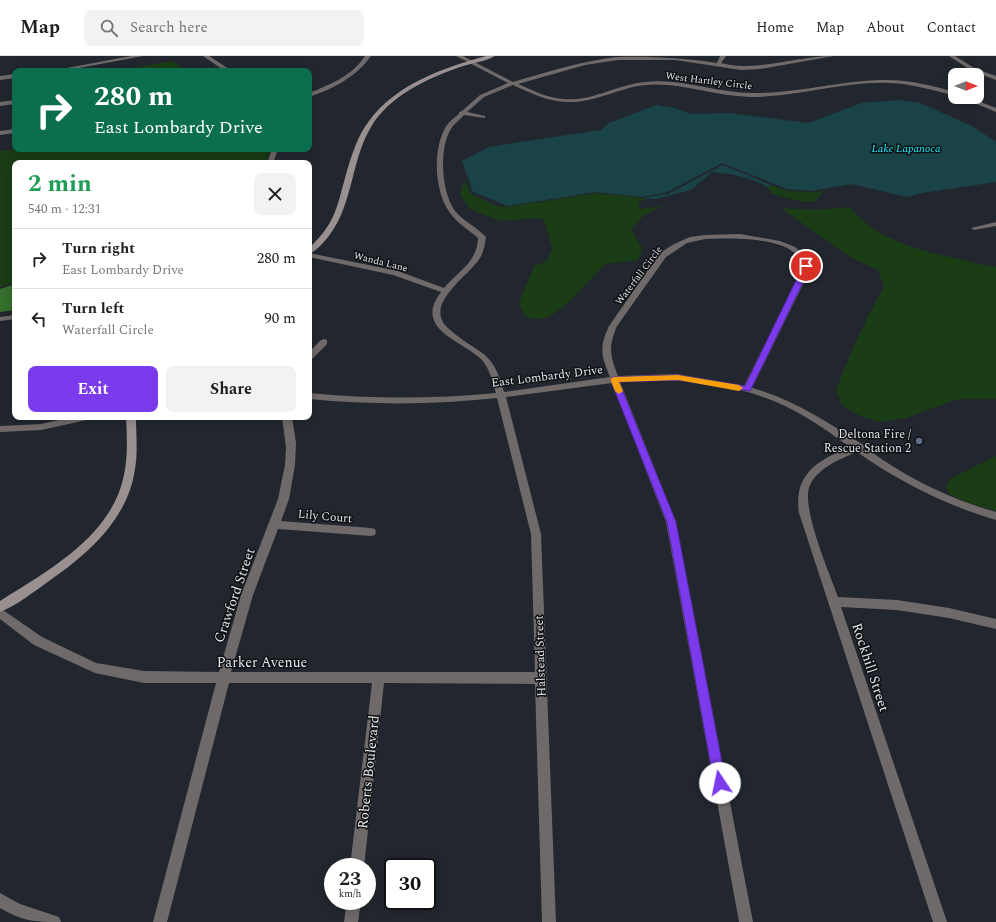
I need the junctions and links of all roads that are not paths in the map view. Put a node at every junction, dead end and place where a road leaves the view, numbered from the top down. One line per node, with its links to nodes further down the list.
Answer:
1 (96, 56): 11 (street)
2 (140, 56): 11 (street)
3 (206, 56): 15 (street)
4 (368, 56): 21 (street)
5 (459, 56): 10 (street, West Hartley Circle)
6 (492, 56): 10 (street)
7 (723, 56): 12 (street)
8 (831, 56): 12 (street)
9 (952, 56): 18 (street)
10 (471, 61): 19 (street, West Hartley Circle); 32 (street)
11 (98, 63): 13 (street); 14 (street)
12 (718, 65): 19 (street)
13 (70, 68)
14 (102, 68)
15 (224, 68)
16 (12, 76): 17 (street)
17 (0, 78)
18 (996, 78)
19 (514, 83): 20 (street, West Hartley Circle); 26 (street)
20 (948, 92)
21 (312, 94)
22 (12, 102): 23 (street)
23 (0, 104)
24 (981, 104): 25 (street)
25 (996, 110)
26 (461, 113): 27 (street); 34 (street, Halstead Street)
27 (483, 117)
28 (12, 131): 29 (street)
29 (0, 132)
30 (996, 224): 31 (street)
31 (974, 228)
32 (312, 250)
33 (312, 255): 34 (street, Wanda Lane)
34 (446, 291): 41 (street, Halstead Street)
35 (12, 317): 36 (street)
36 (0, 319)
37 (324, 342): 38 (street)
38 (312, 354)
39 (614, 379): 40 (street, East Lombardy Drive); 40 (street, Waterfall Circle); 41 (street, East Lombardy Drive); 65 (street, Waterfall Circle)
40 (747, 390): 47 (street, East Lombardy Drive)
41 (500, 395): 42 (street, East Lombardy Drive); 57 (street, Halstead Street)
42 (312, 396)
43 (74, 420): 46 (street)
44 (131, 420): 52 (street)
45 (287, 420): 49 (street, Crawford Street)
46 (0, 429)
47 (859, 447): 48 (street, East Lombardy Drive); 51 (street, Rockhill Street)
48 (996, 516)
49 (277, 525): 50 (street, Lily Court); 55 (street, Crawford Street)
50 (371, 532)
51 (834, 602): 54 (street); 66 (street, Rockhill Street)
52 (0, 607)
53 (0, 613): 55 (street, Parker Avenue)
54 (994, 627)
55 (224, 677): 56 (street, Parker Avenue); 62 (street, Crawford Street)
56 (379, 677): 57 (street, Parker Avenue); 58 (street, Roberts Boulevard)
57 (541, 678): 64 (street, Halstead Street)
58 (359, 858)
59 (0, 900): 61 (street)
60 (353, 910): 63 (street)
61 (54, 922)
62 (160, 922)
63 (351, 922)
64 (549, 922)
65 (746, 922)
66 (940, 922)

